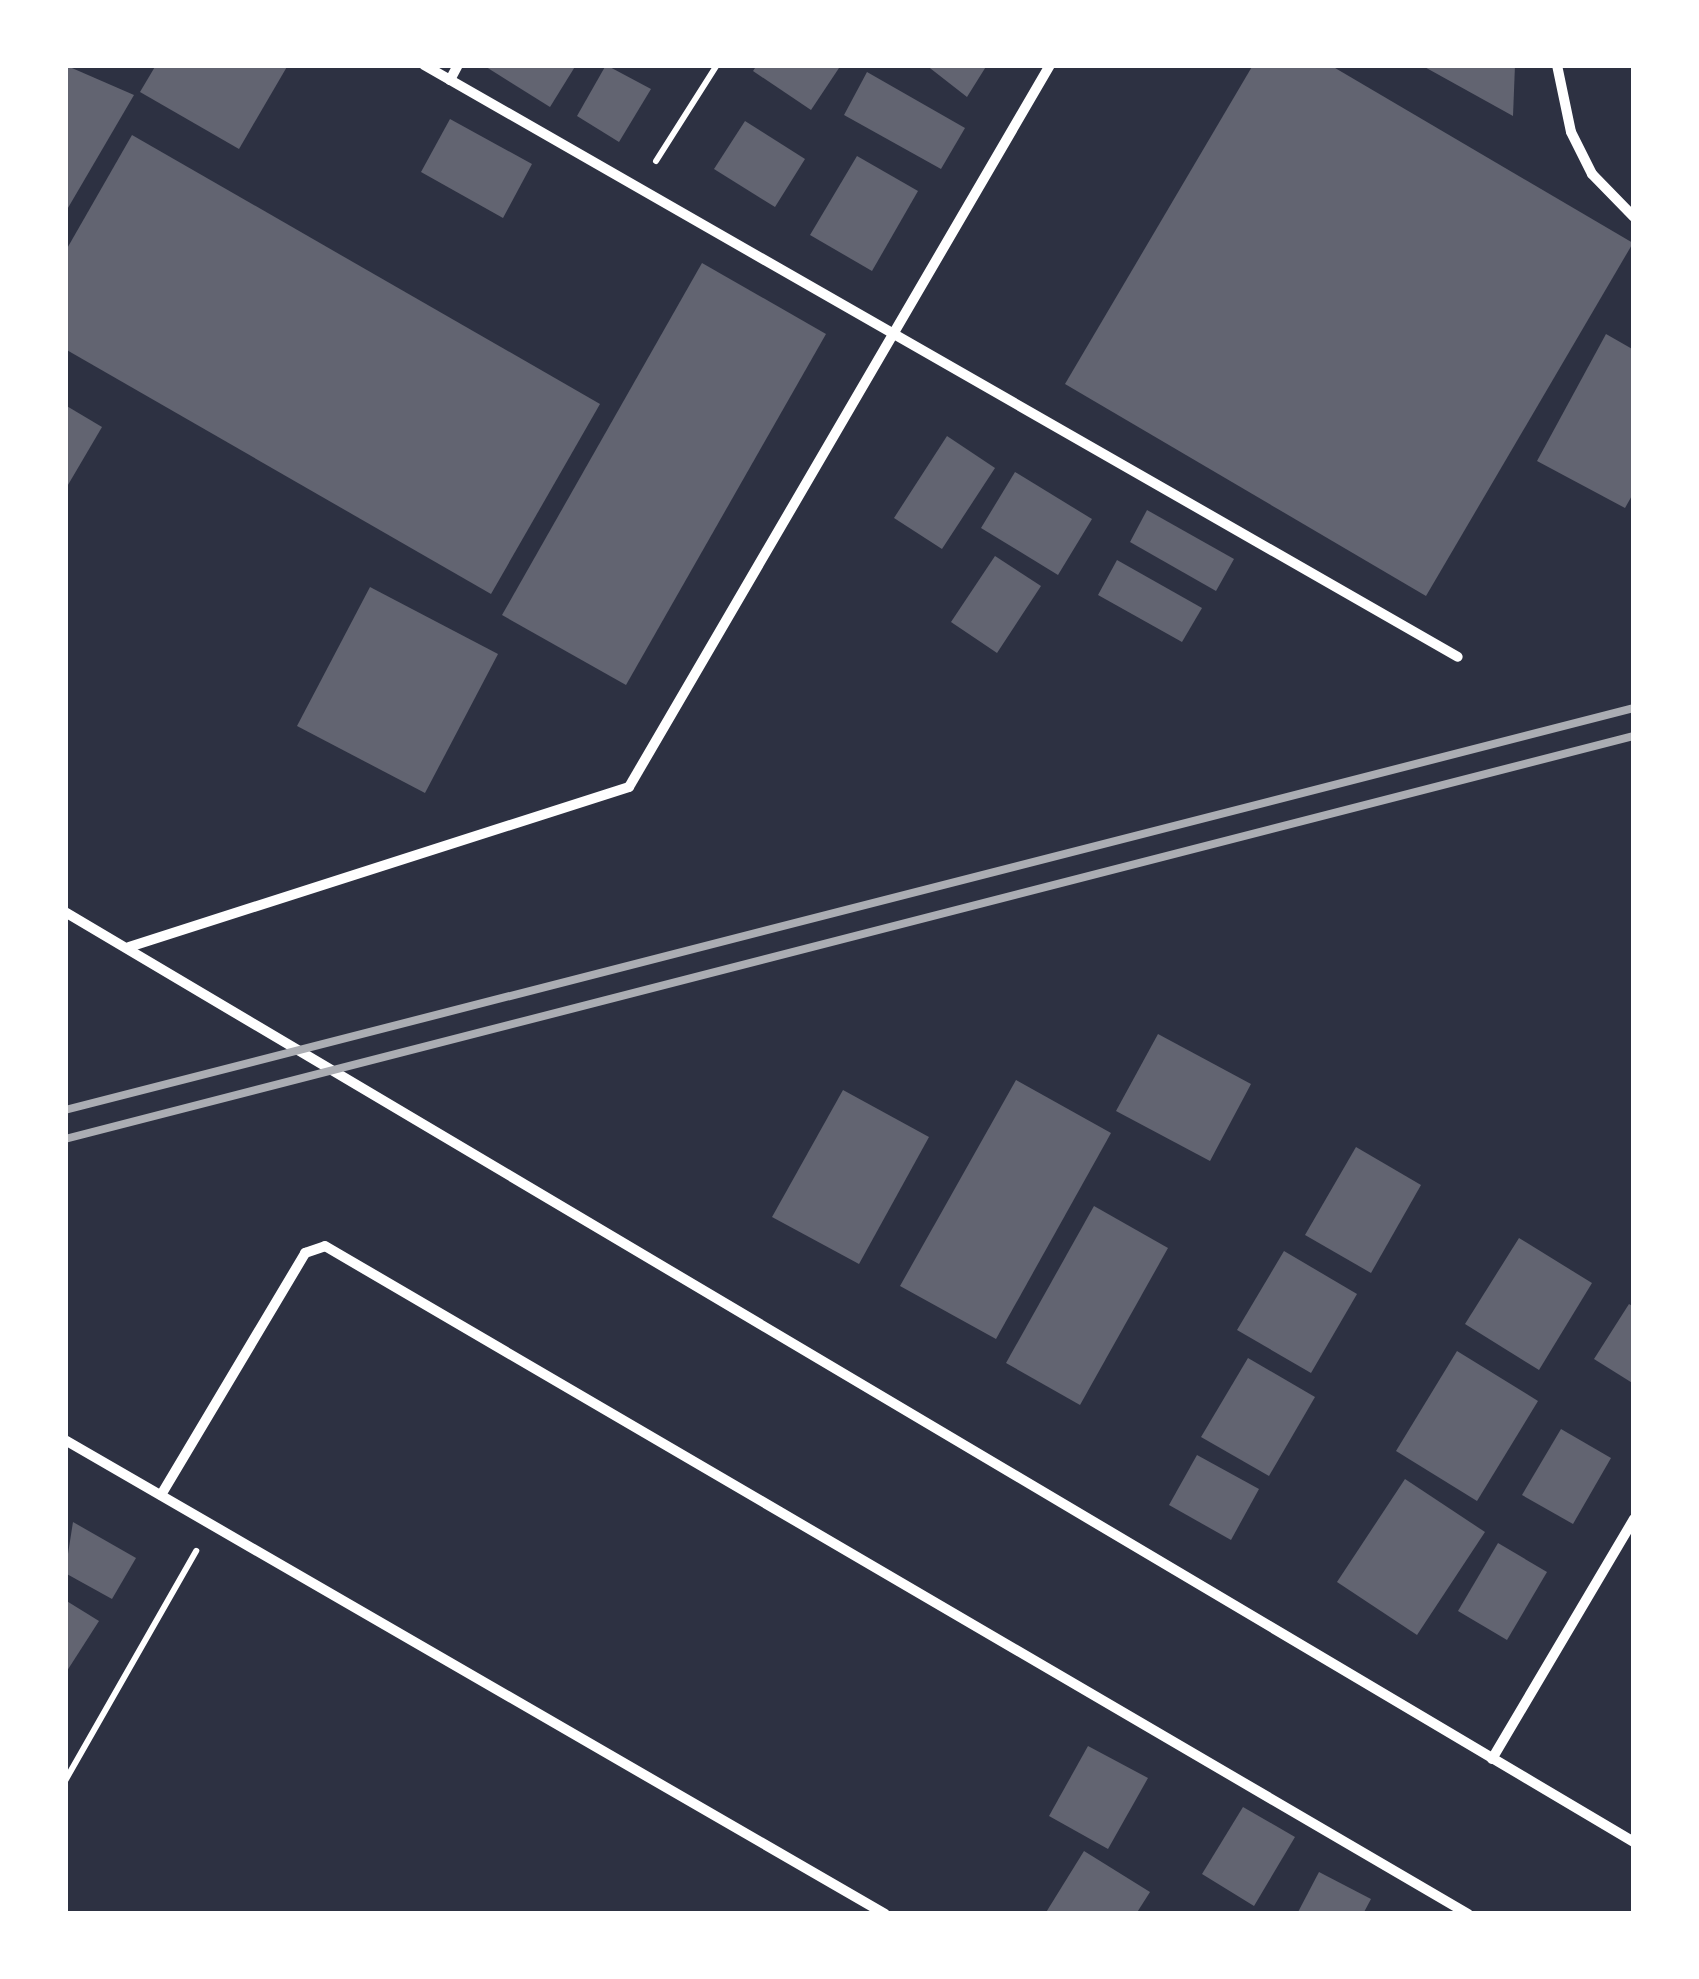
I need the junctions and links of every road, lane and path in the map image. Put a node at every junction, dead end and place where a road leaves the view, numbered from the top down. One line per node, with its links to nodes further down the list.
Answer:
1 (424, 65): 6 (street)
2 (458, 65): 6 (street)
3 (717, 65): 7 (path)
4 (1050, 65): 9 (street)
5 (1557, 65): 8 (street)
6 (450, 80): 7 (street)
7 (641, 185): 9 (street)
8 (1634, 217)
9 (896, 338): 10 (street); 12 (street)
10 (1458, 658)
11 (65, 912): 12 (street)
12 (129, 948): 17 (street)
13 (65, 1440): 14 (street)
14 (161, 1495): 16 (street); 21 (street)
15 (1634, 1519): 17 (street)
16 (210, 1528): 18 (path); 20 (street)
17 (1492, 1759): 19 (street)
18 (65, 1780)
19 (1634, 1842)
20 (885, 1914)
21 (1468, 1914)

